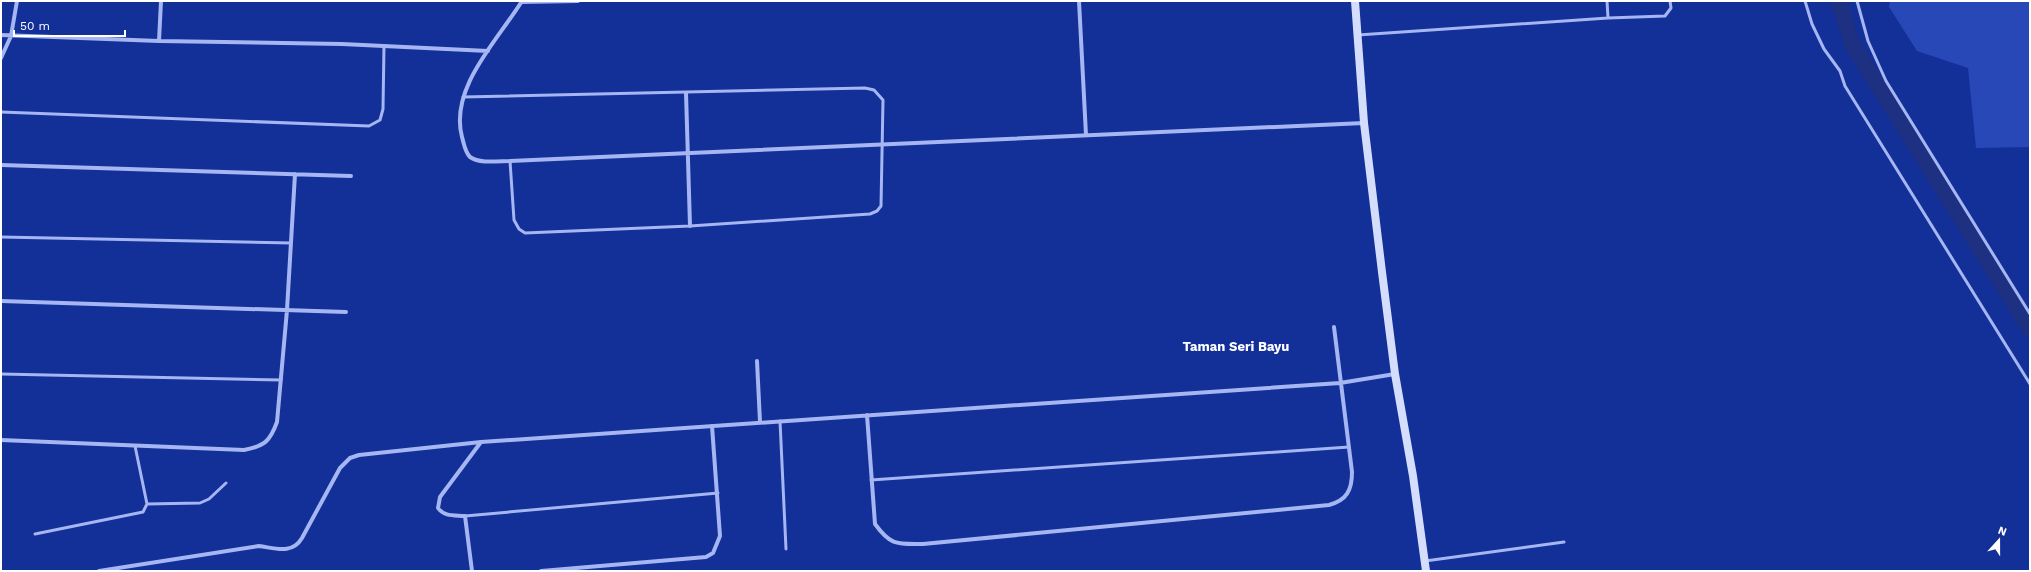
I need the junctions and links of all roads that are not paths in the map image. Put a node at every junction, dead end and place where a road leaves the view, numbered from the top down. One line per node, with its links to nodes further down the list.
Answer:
1 (18, 1): 14 (street)
2 (161, 1): 15 (street)
3 (578, 1): 10 (street)
4 (1079, 1): 23 (street)
5 (1355, 1): 13 (street)
6 (1607, 1): 11 (lane)
7 (1670, 1): 11 (lane)
8 (1805, 1): 43 (lane)
9 (1857, 1): 36 (lane)
10 (522, 2): 17 (street)
11 (1608, 18): 13 (lane)
12 (1, 35): 14 (street)
13 (1356, 35): 22 (street)
14 (11, 36): 15 (street); 18 (street)
15 (159, 41): 16 (street)
16 (384, 46): 17 (street); 21 (lane)
17 (488, 51): 20 (street)
18 (1, 58)
19 (686, 93): 20 (lane); 24 (lane); 25 (street)
20 (462, 97): 26 (street)
21 (1, 112)
22 (1364, 122): 23 (street); 40 (street)
23 (1086, 135): 24 (street)
24 (882, 144): 25 (street); 30 (lane)
25 (686, 153): 26 (street); 30 (street)
26 (510, 161): 30 (lane)
27 (1, 165): 28 (street)
28 (295, 174): 29 (street); 32 (street)
29 (351, 176)
30 (690, 226)
31 (1, 237): 32 (lane)
32 (291, 243): 34 (street)
33 (1, 301): 34 (street)
34 (287, 310): 35 (street); 41 (street)
35 (346, 312)
36 (2030, 314)
37 (1334, 327): 42 (street)
38 (757, 361): 46 (street)
39 (1, 374): 41 (lane)
40 (1395, 374): 42 (street); 60 (street)
41 (281, 380): 50 (street)
42 (1340, 383): 44 (street); 51 (street)
43 (2030, 384)
44 (867, 415): 45 (street); 52 (street)
45 (780, 421): 46 (street); 59 (lane)
46 (760, 422): 47 (street)
47 (712, 426): 49 (street); 54 (street)
48 (1, 440): 50 (street)
49 (481, 442): 56 (street); 61 (street)
50 (135, 446): 55 (lane)
51 (1349, 447): 52 (lane); 52 (street)
52 (871, 480)
53 (226, 483): 55 (lane)
54 (718, 493): 56 (lane); 63 (street)
55 (147, 504): 57 (lane)
56 (465, 516): 62 (street)
57 (35, 534)
58 (1564, 542): 60 (lane)
59 (786, 549)
60 (1425, 561): 64 (street)
61 (99, 571)
62 (472, 571)
63 (541, 571)
64 (1426, 571)

